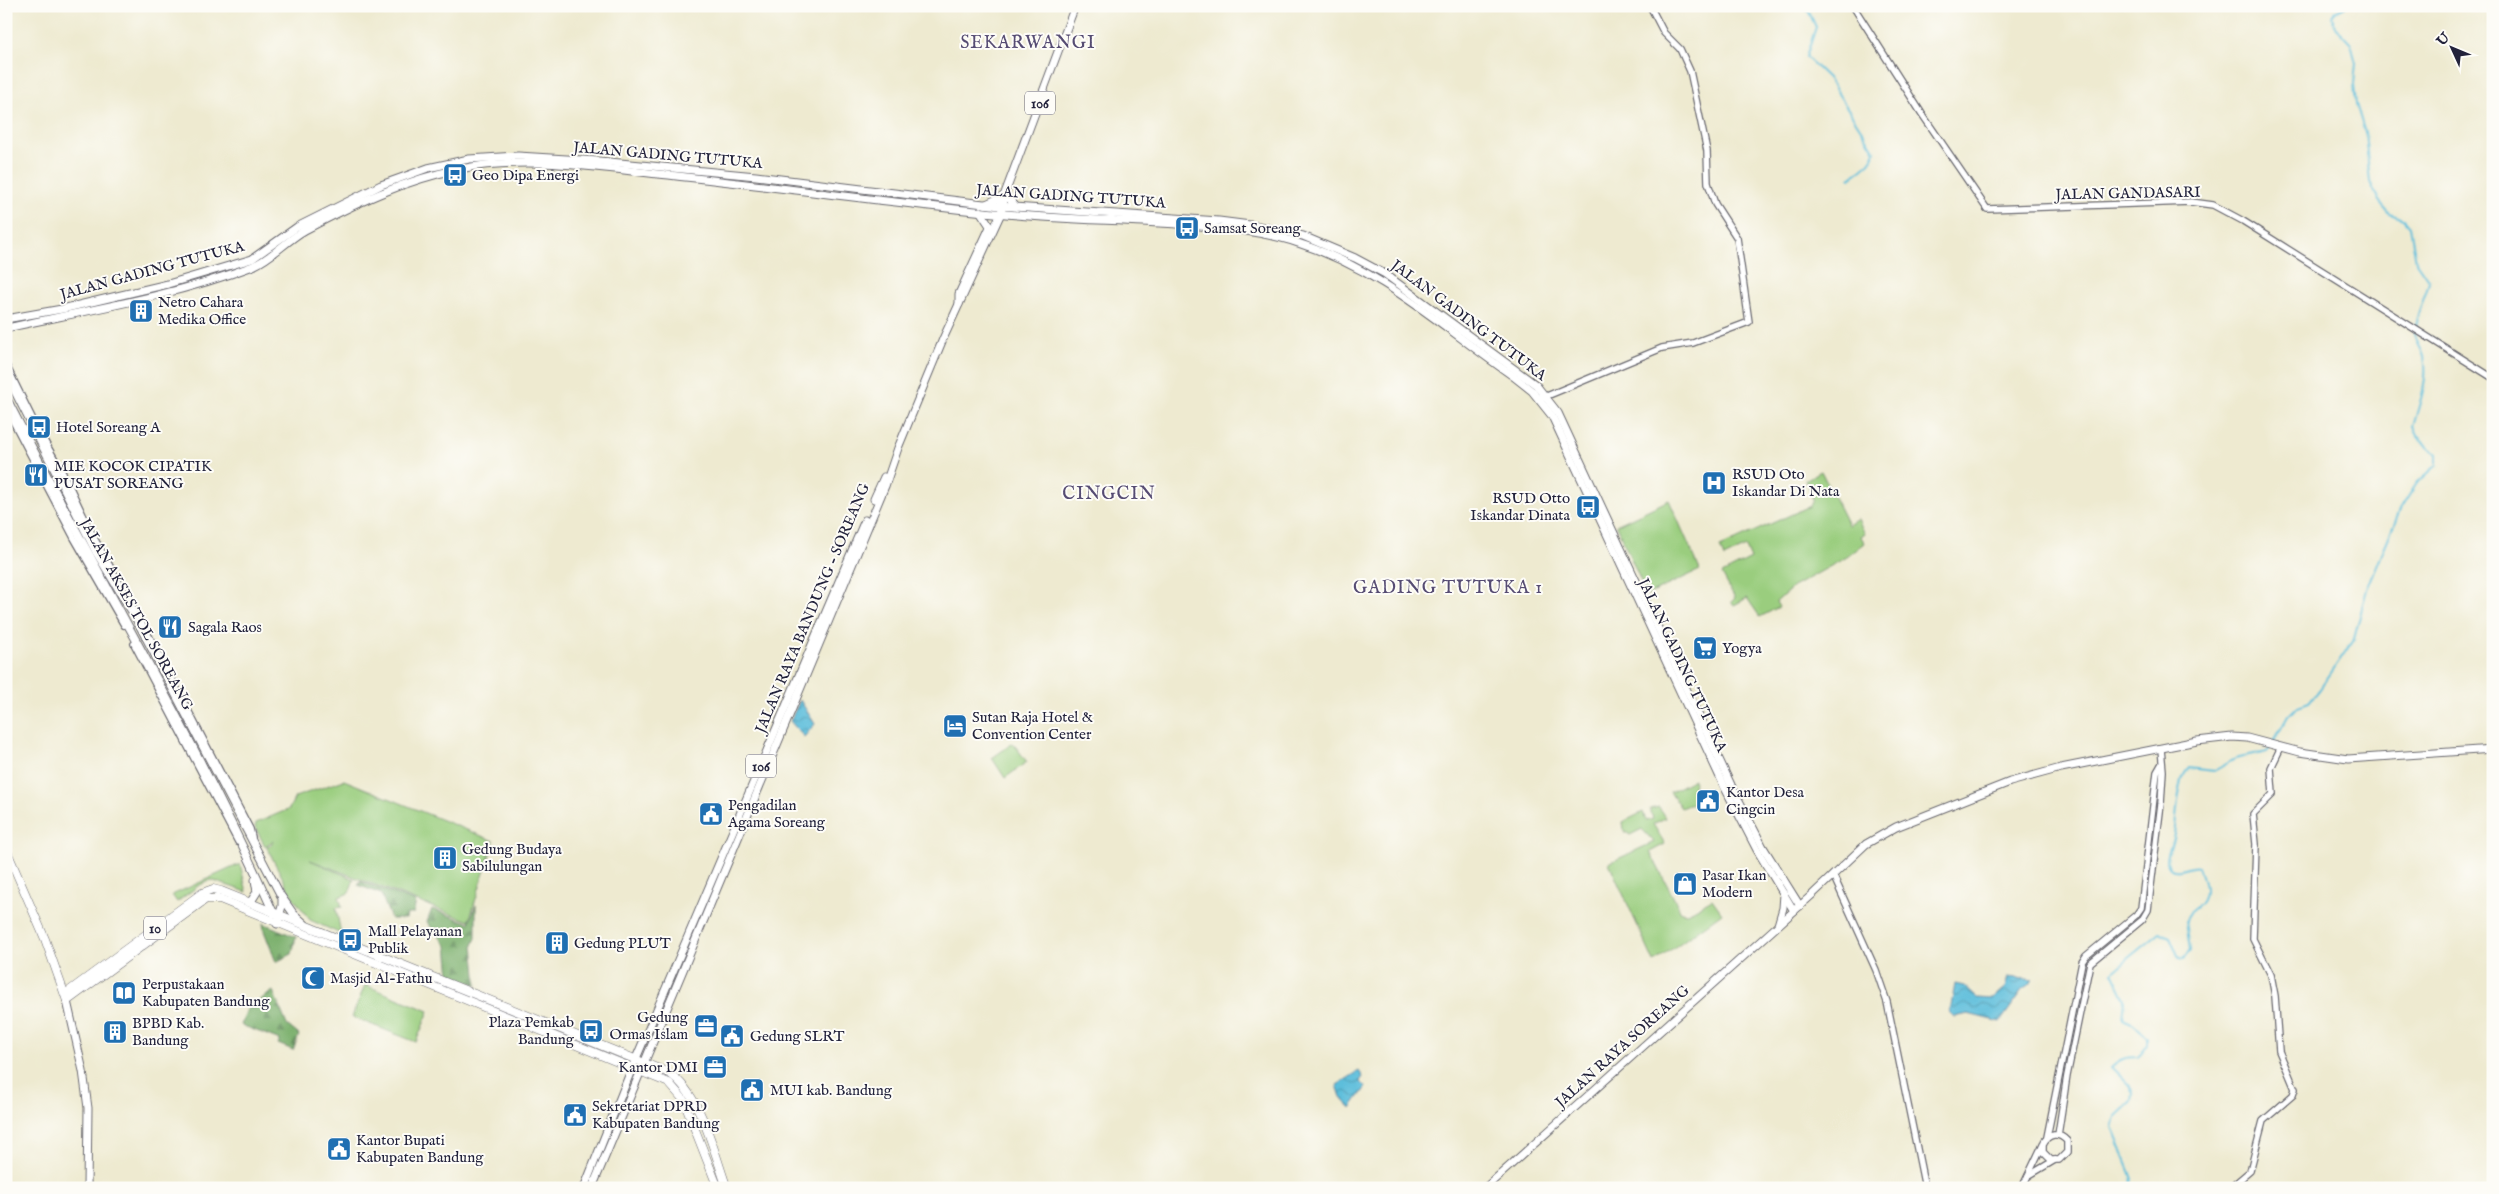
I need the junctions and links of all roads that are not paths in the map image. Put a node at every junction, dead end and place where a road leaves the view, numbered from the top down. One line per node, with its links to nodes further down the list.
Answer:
1 (1075, 6): 6 (main road, JALAN RAYA BANDUNG - SOREANG / 106)
2 (1650, 6): 18 (street)
3 (1853, 6): 16 (street, JALAN GANDASARI)
4 (653, 170): 5 (main road, JALAN GADING TUTUKA); 8 (main road, JALAN GADING TUTUKA); 12 (main road, JALAN GADING TUTUKA); 13 (main road, JALAN GADING TUTUKA)
5 (986, 204): 6 (main road); 6 (main road, JALAN GADING TUTUKA)
6 (1002, 205): 7 (main road, JALAN GADING TUTUKA); 7 (main road); 8 (main road, JALAN GADING TUTUKA); 9 (main road, JALAN GADING TUTUKA); 11 (main road, JALAN RAYA BANDUNG - SOREANG / 106)
7 (1016, 207): 10 (main road, JALAN GADING TUTUKA)
8 (980, 211): 11 (main road)
9 (1012, 214): 10 (main road, JALAN GADING TUTUKA); 11 (main road)
10 (1163, 220): 18 (main road, JALAN GADING TUTUKA)
11 (993, 226): 52 (main road, JALAN RAYA BANDUNG - SOREANG / 106)
12 (6, 319)
13 (6, 328)
14 (6, 365): 21 (street, JALAN AKSES TOL SOREANG)
15 (6, 374): 21 (main road, JALAN AKSES TOL SOREANG)
16 (2493, 378)
17 (6, 397): 20 (main road, JALAN AKSES TOL SOREANG)
18 (1545, 400): 31 (main road, JALAN GADING TUTUKA)
19 (6, 408): 20 (street, JALAN AKSES TOL SOREANG)
20 (76, 537): 23 (main road, JALAN AKSES TOL SOREANG); 29 (street, JALAN AKSES TOL SOREANG)
21 (102, 556): 22 (main road, JALAN AKSES TOL SOREANG); 28 (street, JALAN AKSES TOL SOREANG)
22 (163, 670): 23 (main road); 28 (main road, JALAN AKSES TOL SOREANG)
23 (155, 673): 29 (main road, JALAN AKSES TOL SOREANG)
24 (2279, 746): 25 (main road, JALAN RAYA SOREANG); 26 (main road, JALAN RAYA SOREANG); 67 (street)
25 (2161, 749): 27 (street); 33 (main road, JALAN RAYA SOREANG)
26 (2493, 749)
27 (2161, 765): 34 (street); 35 (street)
28 (252, 839): 37 (main road, JALAN AKSES TOL SOREANG)
29 (241, 845): 32 (main road, JALAN AKSES TOL SOREANG)
30 (6, 849): 49 (highway)
31 (1771, 867): 36 (main road, JALAN GADING TUTUKA); 39 (main road, JALAN GADING TUTUKA)
32 (254, 870): 38 (main road); 41 (main road, JALAN AKSES TOL SOREANG)
33 (1833, 875): 39 (main road, JALAN RAYA SOREANG); 65 (street)
34 (2145, 886): 35 (street); 55 (street)
35 (2152, 887): 54 (street)
36 (1784, 894): 40 (main road, JALAN GADING TUTUKA); 42 (main road)
37 (281, 896): 41 (main road, JALAN AKSES TOL SOREANG); 43 (main road, JALAN AKSES TOL SOREANG)
38 (250, 903): 41 (highway, 10); 44 (highway, 10)
39 (1800, 906): 40 (main road, JALAN RAYA SOREANG)
40 (1794, 911): 42 (main road, JALAN RAYA SOREANG)
41 (277, 917): 43 (highway, 10); 44 (highway, 10); 46 (highway, 10)
42 (1778, 925): 64 (main road, JALAN RAYA SOREANG)
43 (308, 927): 45 (highway, 10)
44 (137, 946): 49 (highway, 10)
45 (380, 956): 46 (highway); 47 (highway, 10)
46 (377, 964): 48 (highway, 10)
47 (451, 984): 48 (highway); 50 (highway, 10)
48 (448, 992): 51 (highway, 10)
49 (66, 997): 59 (main road)
50 (513, 1009): 51 (highway); 52 (highway, 10)
51 (510, 1017): 53 (highway, 10)
52 (640, 1060): 53 (main road, JALAN RAYA BANDUNG - SOREANG / 106); 63 (highway, 10)
53 (636, 1069): 60 (main road); 61 (main road); 62 (highway, 10)
54 (2058, 1134): 55 (street); 57 (street)
55 (2048, 1137): 56 (street)
56 (2043, 1144): 57 (street); 58 (street)
57 (2055, 1160): 58 (street)
58 (2028, 1176): 66 (street)
59 (87, 1188)
60 (584, 1188)
61 (592, 1188)
62 (718, 1188)
63 (727, 1188)
64 (1485, 1188)
65 (1925, 1188)
66 (2022, 1188)
67 (2230, 1188)

